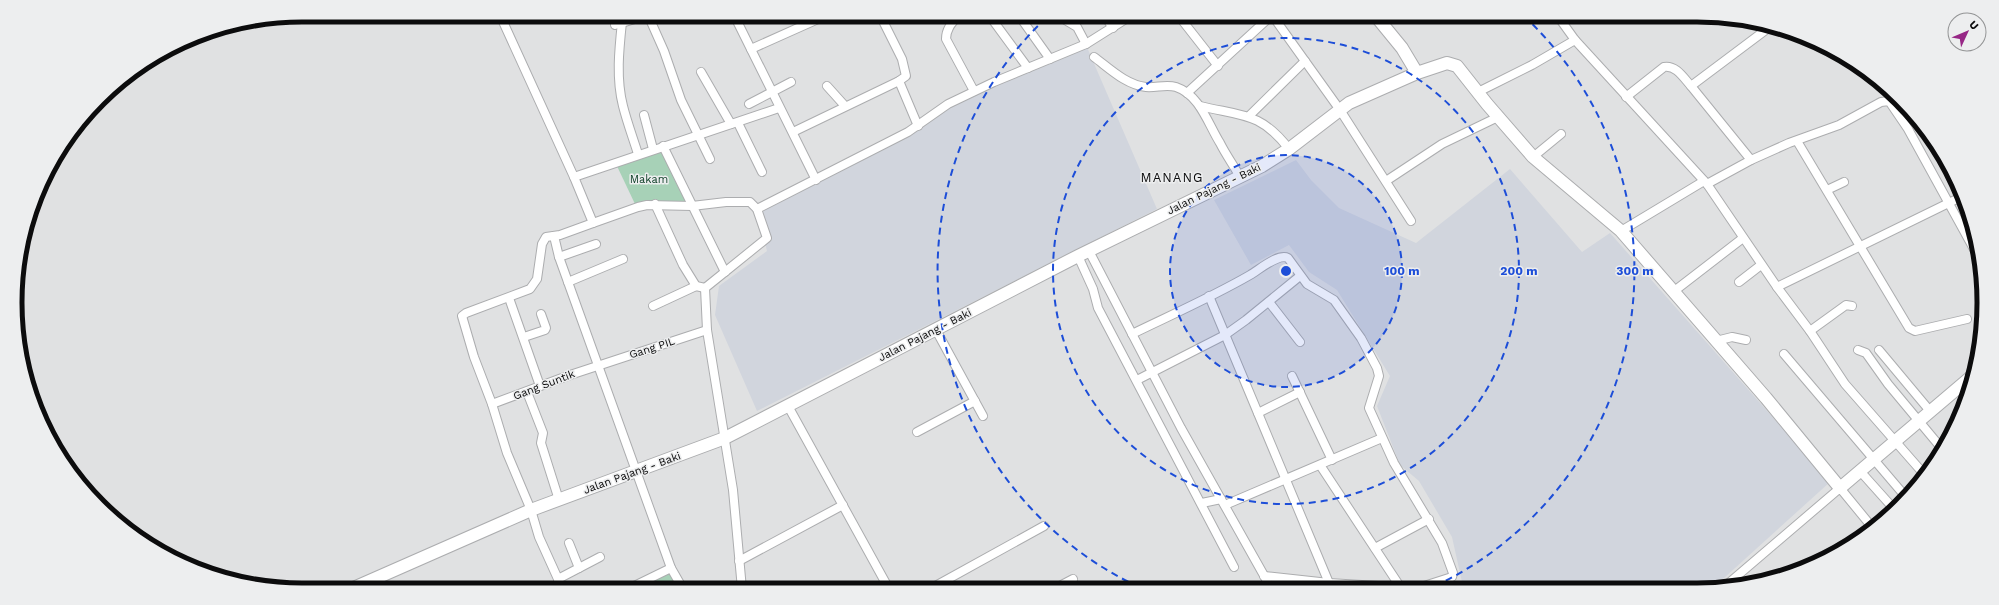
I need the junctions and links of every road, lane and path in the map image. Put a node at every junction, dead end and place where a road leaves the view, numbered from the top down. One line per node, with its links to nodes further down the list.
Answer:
1 (503, 22): 61 (street)
2 (625, 22): 56 (street)
3 (651, 22): 51 (street)
4 (738, 22): 22 (street)
5 (811, 22): 22 (street)
6 (883, 22): 30 (street)
7 (953, 22): 34 (street)
8 (994, 22): 27 (street)
9 (1024, 22): 24 (street)
10 (1069, 22): 21 (street)
11 (1109, 22): 18 (street)
12 (1122, 22): 18 (street)
13 (1183, 22): 26 (street)
14 (1265, 22): 26 (street)
15 (1279, 22): 25 (street)
16 (1381, 22): 29 (main road)
17 (1562, 22): 20 (street)
18 (1113, 28): 21 (street)
19 (1765, 31): 33 (street)
20 (1575, 40): 35 (street); 38 (street)
21 (1086, 44): 24 (street)
22 (751, 49): 36 (street)
23 (1094, 56): 37 (street)
24 (1050, 59): 27 (street)
25 (1304, 61): 43 (street); 45 (street)
26 (1218, 66): 37 (street)
27 (1028, 68): 34 (street)
28 (701, 72): 47 (street)
29 (1417, 73): 35 (main road, Jalan Pajang - Baki); 43 (main road, Jalan Pajang - Baki)
30 (899, 81): 40 (street); 48 (street)
31 (791, 82): 36 (street)
32 (827, 86): 40 (street)
33 (1691, 86): 38 (street); 59 (street)
34 (974, 91): 48 (street)
35 (1478, 92): 46 (main road)
36 (772, 93): 39 (street); 42 (street)
37 (1187, 93): 41 (street)
38 (1626, 97): 65 (street)
39 (749, 104)
40 (845, 106): 49 (street)
41 (1200, 106): 45 (street); 62 (street)
42 (779, 108): 47 (street); 49 (street)
43 (1340, 110): 55 (main road, Jalan Pajang - Baki); 64 (street)
44 (644, 115): 54 (street)
45 (1249, 116): 55 (street)
46 (1498, 117): 57 (main road); 64 (street)
47 (734, 124): 51 (street); 60 (street)
48 (918, 126): 63 (street)
49 (793, 132): 63 (street)
50 (1561, 134): 57 (street)
51 (698, 136): 53 (street); 58 (street)
52 (1797, 141): 59 (street); 67 (street); 70 (street)
53 (663, 146): 54 (street); 71 (street)
54 (653, 149): 56 (street)
55 (1289, 149): 62 (main road, Jalan Pajang - Baki)
56 (638, 154): 61 (street)
57 (1533, 157): 75 (main road)
58 (710, 159)
59 (1751, 160): 65 (street)
60 (762, 172)
61 (574, 177): 74 (street)
62 (1240, 177): 81 (main road, Jalan Pajang - Baki)
63 (816, 180): 72 (street)
64 (1386, 181): 73 (street)
65 (1705, 182): 75 (street); 77 (street)
66 (1844, 182): 67 (street)
67 (1826, 190): 80 (street)
68 (1958, 199): 70 (street)
69 (656, 204): 71 (street); 74 (street); 89 (street)
70 (1950, 204): 78 (street); 80 (street)
71 (692, 206): 72 (street); 85 (street)
72 (757, 209): 85 (street)
73 (1411, 221)
74 (593, 223): 76 (street)
75 (1621, 231): 91 (main road)
76 (554, 236): 82 (street); 93 (street)
77 (1743, 238): 84 (street); 91 (street)
78 (1970, 242)
79 (596, 244): 82 (street)
80 (1860, 246): 90 (street); 98 (street)
81 (1084, 253): 100 (main road, Jalan Pajang - Baki); 102 (street); 114 (street)
82 (559, 257): 87 (street)
83 (622, 259): 87 (street)
84 (1761, 264): 88 (street); 90 (street)
85 (725, 272): 89 (street)
86 (1300, 276): 92 (street); 94 (street); 128 (street)
87 (568, 282): 111 (street)
88 (1739, 282)
89 (700, 287): 95 (street); 99 (street)
90 (1776, 287): 101 (street)
91 (1673, 292): 106 (main road)
92 (1209, 296): 102 (street); 103 (street)
93 (509, 298): 104 (street); 120 (street)
94 (1269, 302): 103 (street); 107 (street)
95 (653, 306)
96 (1852, 306): 101 (street)
97 (540, 314): 104 (street)
98 (1967, 319)
99 (707, 330): 111 (street, Gang PIL); 127 (street)
100 (936, 330): 119 (street); 121 (main road, Jalan Pajang - Baki)
101 (1810, 331): 129 (street)
102 (1132, 334): 112 (street)
103 (1225, 335): 112 (street); 123 (street)
104 (524, 337): 116 (street)
105 (1746, 340): 106 (street)
106 (1716, 341): 138 (main road)
107 (1300, 342)
108 (1858, 350): 125 (street)
109 (1879, 350): 122 (street)
110 (1784, 354): 132 (street)
111 (597, 366): 116 (street, Gang Suntik); 136 (street)
112 (1152, 373): 114 (street); 141 (street)
113 (1292, 376): 118 (street)
114 (1137, 380): 142 (street)
115 (1965, 382): 122 (main road)
116 (540, 386): 117 (street, Gang Suntik)
117 (527, 392): 120 (street, Gang Suntik); 140 (street)
118 (1300, 392): 123 (street); 131 (street)
119 (975, 402): 124 (street); 126 (street)
120 (492, 404): 145 (street)
121 (788, 406): 127 (main road, Jalan Pajang - Baki); 143 (street)
122 (1930, 411): 125 (main road)
123 (1258, 413): 137 (street)
124 (983, 416)
125 (1919, 421): 129 (main road); 130 (street)
126 (917, 432)
127 (725, 438): 136 (main road, Jalan Pajang - Baki); 152 (street)
128 (1382, 438): 131 (street); 146 (street)
129 (1895, 441): 132 (main road); 135 (street)
130 (1938, 444)
131 (1332, 460): 133 (street)
132 (1873, 460): 134 (main road); 139 (street)
133 (1320, 465): 137 (street); 150 (street)
134 (1860, 470): 138 (main road); 144 (street)
135 (1921, 471)
136 (635, 472): 140 (main road, Jalan Pajang - Baki); 155 (street)
137 (1286, 480): 141 (street); 169 (street)
138 (1840, 488): 147 (street); 159 (street)
139 (1902, 493)
140 (560, 500): 145 (main road, Jalan Pajang - Baki)
141 (1223, 502): 142 (street); 156 (street)
142 (1202, 503): 153 (street)
143 (842, 505): 152 (street); 165 (street)
144 (1891, 505)
145 (528, 511): 157 (street); 160 (main road, Jalan Pajang - Baki)
146 (1428, 519): 150 (street); 171 (street)
147 (1869, 523)
148 (1044, 526): 166 (street)
149 (569, 543): 154 (street)
150 (1375, 548): 170 (street)
151 (600, 557): 154 (street)
152 (739, 560): 164 (street)
153 (1234, 567)
154 (579, 568): 157 (street)
155 (671, 568): 162 (street); 163 (street)
156 (1264, 576): 168 (street); 169 (street)
157 (558, 579): 161 (street)
158 (1073, 579): 167 (street)
159 (1731, 581)
160 (365, 583)
161 (560, 583)
162 (640, 583)
163 (680, 583)
164 (741, 583)
165 (885, 583)
166 (941, 583)
167 (1065, 583)
168 (1268, 583)
169 (1329, 583)
170 (1398, 583)
171 (1434, 583)

